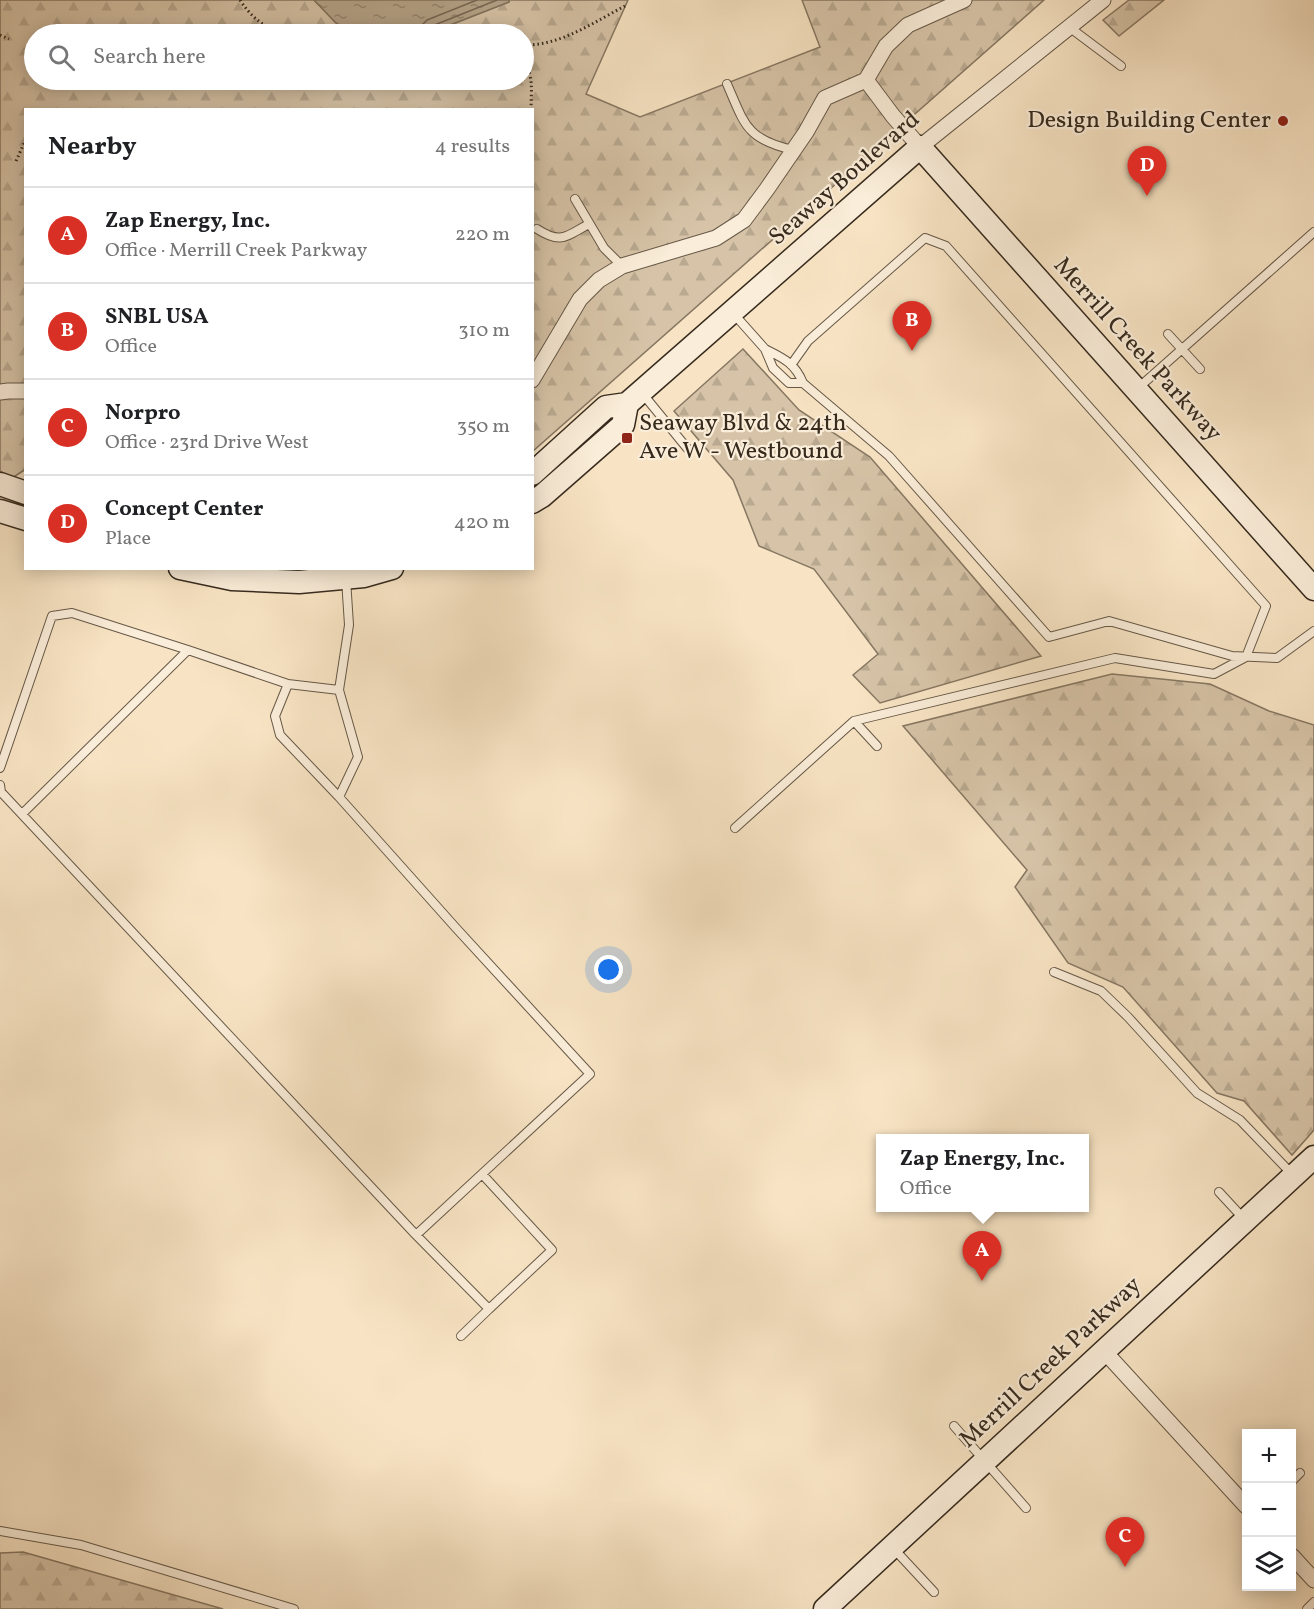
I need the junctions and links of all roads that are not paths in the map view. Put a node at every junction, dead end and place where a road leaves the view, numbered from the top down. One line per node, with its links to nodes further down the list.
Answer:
1 (964, 0): 5 (street)
2 (1103, 0): 3 (street, Seaway Boulevard)
3 (1069, 27): 4 (lane); 7 (street, Seaway Boulevard)
4 (1121, 66)
5 (866, 80): 7 (street); 8 (street)
6 (727, 84): 8 (lane)
7 (920, 147): 14 (street, Seaway Boulevard); 22 (street, Merrill Creek Parkway)
8 (793, 150): 13 (street)
9 (575, 199): 10 (lane)
10 (589, 224): 11 (lane); 13 (lane)
11 (537, 229)
12 (1314, 232): 17 (lane)
13 (622, 266): 20 (street)
14 (732, 312): 16 (lane); 25 (street, Seaway Boulevard)
15 (1168, 334): 17 (lane)
16 (765, 349): 18 (lane); 21 (lane)
17 (1182, 350): 19 (lane); 22 (lane)
18 (791, 365): 21 (lane); 39 (lane)
19 (1200, 369)
20 (534, 377)
21 (803, 383): 39 (lane)
22 (1136, 390): 36 (street, Merrill Creek Parkway)
23 (0, 392): 24 (street)
24 (24, 392)
25 (634, 398): 26 (lane); 27 (street, Seaway Boulevard); 30 (street, Seaway Boulevard)
26 (687, 448)
27 (534, 472)
28 (0, 484): 29 (street)
29 (24, 492)
30 (534, 501)
31 (0, 511): 32 (street)
32 (24, 518)
33 (189, 570): 35 (street)
34 (385, 570): 35 (street)
35 (346, 573): 41 (lane)
36 (1314, 590)
37 (1314, 631): 39 (lane)
38 (188, 650): 40 (lane); 44 (lane); 47 (lane)
39 (1246, 657): 42 (lane)
40 (288, 684): 41 (lane); 46 (lane)
41 (339, 690): 46 (lane)
42 (854, 721): 43 (lane); 48 (lane)
43 (877, 746)
44 (0, 768)
45 (0, 785): 47 (lane)
46 (339, 797): 51 (lane)
47 (22, 814): 55 (lane)
48 (735, 828)
49 (1054, 972): 52 (lane)
50 (1314, 1157): 52 (street, Merrill Creek Parkway)
51 (482, 1174): 55 (lane); 56 (lane)
52 (1295, 1177): 54 (street, Merrill Creek Parkway)
53 (1219, 1192): 54 (lane)
54 (1246, 1221): 58 (street, Merrill Creek Parkway)
55 (416, 1235): 56 (lane)
56 (489, 1309): 57 (lane)
57 (460, 1336)
58 (1104, 1351): 60 (street, Merrill Creek Parkway); 63 (street)
59 (954, 1426): 60 (lane)
60 (986, 1460): 64 (lane); 66 (street, Merrill Creek Parkway)
61 (1300, 1473): 62 (lane)
62 (1296, 1477)
63 (1242, 1502)
64 (1026, 1508)
65 (0, 1531): 71 (lane)
66 (892, 1547): 69 (lane); 72 (street, Merrill Creek Parkway)
67 (1296, 1560): 68 (street)
68 (1314, 1580)
69 (934, 1592)
70 (1314, 1602): 73 (lane)
71 (294, 1609)
72 (825, 1609)
73 (1307, 1609)

